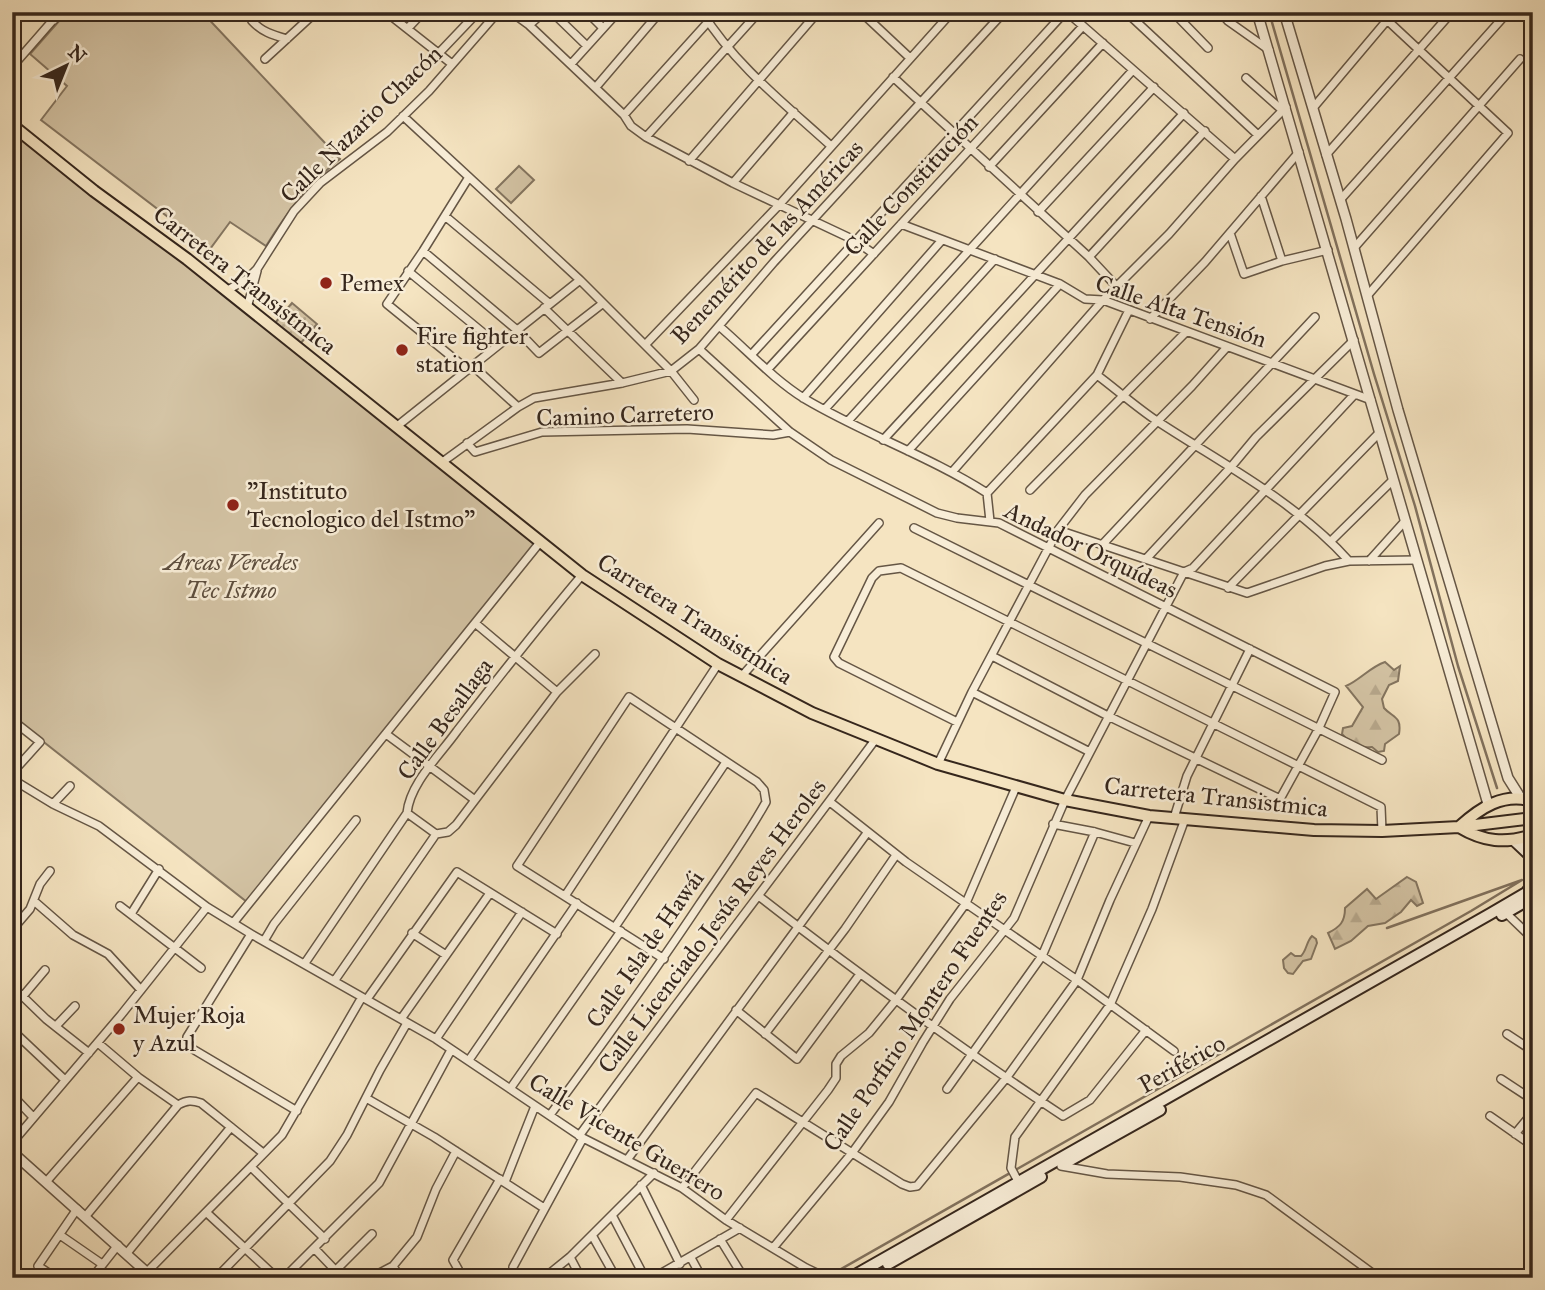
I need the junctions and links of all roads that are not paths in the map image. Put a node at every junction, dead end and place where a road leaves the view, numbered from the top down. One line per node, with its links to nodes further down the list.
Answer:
1 (44, 12): 33 (street)
2 (60, 12): 33 (street)
3 (256, 12): 40 (street)
4 (316, 12): 40 (street)
5 (386, 12): 38 (street)
6 (423, 12): 38 (street)
7 (478, 12): 47 (street)
8 (498, 12): 51 (street, Calle Nazario Chacón)
9 (511, 12): 36 (street)
10 (544, 12): 36 (street)
11 (552, 12): 42 (street)
12 (587, 12): 39 (street)
13 (618, 12): 39 (street)
14 (660, 12): 59 (street)
15 (702, 12): 35 (street)
16 (760, 12): 43 (street)
17 (818, 12): 58 (street)
18 (861, 12): 48 (street)
19 (952, 12): 48 (street)
20 (1004, 12): 61 (street, Benemérito de las Américas)
21 (1066, 12): 37 (street); 71 (street)
22 (1126, 12): 72 (street)
23 (1173, 12): 44 (street)
24 (1220, 12): 46 (street)
25 (1257, 12): 46 (street)
26 (1299, 12): 32 (street)
27 (1337, 12): 28 (street)
28 (1346, 12)
29 (1394, 12): 34 (street)
30 (1452, 12): 45 (street)
31 (1508, 12): 55 (street)
32 (1285, 16): 63 (street)
33 (54, 20): 53 (street)
34 (1387, 20): 45 (street); 63 (street)
35 (708, 22): 43 (street); 67 (street)
36 (529, 25): 52 (street)
37 (1083, 26): 41 (street); 75 (street, Calle Constitución)
38 (408, 28): 47 (street)
39 (603, 28): 42 (street)
40 (287, 39): 49 (street)
41 (1103, 43): 54 (street); 80 (street)
42 (587, 46): 52 (street)
43 (728, 46): 58 (street); 73 (street)
44 (1208, 48)
45 (1419, 48): 55 (street); 77 (street)
46 (1269, 50): 64 (street)
47 (439, 53): 51 (street)
48 (911, 58): 56 (street)
49 (265, 59)
50 (1520, 59): 62 (street)
51 (452, 64): 68 (street, Calle Nazario Chacón)
52 (571, 64): 59 (street)
53 (12, 67)
54 (1133, 70): 60 (street); 83 (street)
55 (1450, 76): 62 (street); 85 (street)
56 (893, 77): 61 (street); 74 (street)
57 (1246, 78): 64 (street)
58 (760, 80): 65 (street); 79 (street)
59 (596, 87): 67 (street)
60 (1154, 87): 66 (street); 87 (street)
61 (920, 102): 71 (street); 89 (street, Benemérito de las Américas)
62 (1479, 105): 95 (street); 110 (street)
63 (1313, 108): 77 (street)
64 (1284, 109): 72 (street); 76 (street)
65 (794, 112): 74 (street); 82 (street)
66 (1184, 113): 70 (street); 92 (street)
67 (624, 115): 73 (street)
68 (403, 116): 81 (street); 103 (street, Calle Nazario Chacón)
69 (14, 131): 109 (main road, Carretera Transistmica)
70 (1205, 131): 78 (street); 100 (street)
71 (953, 133): 75 (street); 93 (street)
72 (1258, 135): 78 (street)
73 (646, 137): 79 (street)
74 (831, 146): 86 (street)
75 (970, 149): 80 (street); 90 (street, Calle Constitución)
76 (1299, 152): 84 (street); 97 (street)
77 (1326, 155): 85 (street)
78 (1235, 159): 108 (street)
79 (689, 161): 82 (street)
80 (989, 167): 83 (street)
81 (469, 177): 88 (street); 106 (street)
82 (733, 183): 86 (street)
83 (1019, 195): 87 (street); 96 (street)
84 (1261, 196): 91 (street); 102 (street)
85 (1341, 199): 95 (street)
86 (779, 205): 89 (street); 124 (street)
87 (1038, 212): 92 (street)
88 (445, 216): 98 (street); 113 (street)
89 (812, 221): 93 (street); 118 (street, Benemérito de las Américas)
90 (901, 224): 94 (street, Calle Alta Tensión); 99 (street, Calle Constitución)
91 (1230, 233): 102 (street); 117 (street)
92 (1068, 238): 100 (street); 105 (street)
93 (854, 240): 99 (street); 127 (street)
94 (942, 240): 96 (street, Calle Alta Tensión); 137 (street)
95 (1354, 248): 110 (street)
96 (969, 249): 101 (street, Calle Alta Tensión); 141 (street)
97 (1328, 250): 102 (street); 122 (street)
98 (423, 251): 104 (street); 119 (street)
99 (874, 254): 130 (street, Calle Constitución)
100 (1089, 257): 108 (street)
101 (995, 259): 105 (street, Calle Alta Tensión); 143 (street)
102 (1282, 261)
103 (257, 269): 109 (street, Calle Nazario Chacón); 114 (street, Calle Nazario Chacón)
104 (408, 271): 123 (street); 129 (street)
105 (1034, 274): 107 (street, Calle Alta Tensión); 147 (street)
106 (580, 280): 112 (street); 113 (street)
107 (1060, 284): 111 (street, Calle Alta Tensión); 150 (street)
108 (1117, 287): 111 (street)
109 (226, 291): 114 (main road, Carretera Transistmica)
110 (1367, 296): 209 (street)
111 (1103, 300): 115 (street, Calle Alta Tensión); 153 (street)
112 (602, 303): 120 (street); 124 (street)
113 (547, 306): 119 (street); 120 (street)
114 (247, 307): 144 (main road, Carretera Transistmica)
115 (1129, 310): 117 (street, Calle Alta Tensión); 132 (street)
116 (1315, 317): 128 (street)
117 (1150, 319): 121 (street, Calle Alta Tensión)
118 (719, 326): 126 (street, Benemérito de las Américas); 127 (street)
119 (517, 330): 120 (street); 123 (street)
120 (567, 331): 134 (street)
121 (1186, 332): 125 (street, Calle Alta Tensión); 135 (street)
122 (1354, 340): 133 (street); 139 (street)
123 (498, 345): 129 (street)
124 (645, 345): 131 (street)
125 (1227, 347): 128 (street, Calle Alta Tensión); 142 (street)
126 (699, 349): 131 (street, Benemérito de las Américas); 145 (street, Andador Orquídeas)
127 (751, 355): 130 (street)
128 (1270, 363): 133 (street, Calle Alta Tensión); 149 (street)
129 (470, 368): 140 (street); 144 (street)
130 (768, 369): 137 (street)
131 (671, 371): 134 (street, Benemérito de las Américas); 138 (street)
132 (1097, 375): 135 (street); 157 (street)
133 (1314, 380): 136 (street, Calle Alta Tensión); 152 (street)
134 (622, 383): 140 (street, Benemérito de las Américas)
135 (1124, 396): 142 (street); 155 (street)
136 (1353, 396): 139 (street, Calle Alta Tensión); 156 (street)
137 (803, 398): 141 (street)
138 (694, 400)
139 (1371, 400): 146 (street)
140 (518, 407): 148 (street, Benemérito de las Américas)
141 (825, 409): 143 (street)
142 (1156, 420): 149 (street); 163 (street)
143 (848, 421): 147 (street)
144 (397, 427): 151 (main road, Carretera Transistmica)
145 (790, 432): 148 (street, Camino Carretero); 159 (street, Andador Orquídeas)
146 (1379, 433): 154 (street); 158 (street)
147 (883, 440): 150 (street)
148 (467, 443): 151 (street, Benemérito de las Américas)
149 (1196, 444): 152 (street); 166 (street)
150 (908, 451): 153 (street)
151 (440, 463): 164 (main road, Carretera Transistmica)
152 (1231, 467): 156 (street); 168 (street)
153 (953, 471): 157 (street)
154 (1393, 480): 160 (street); 165 (street)
155 (1030, 490)
156 (1267, 491): 158 (street); 172 (street)
157 (986, 493): 159 (street)
158 (1301, 515): 165 (street); 175 (street)
159 (990, 521): 167 (street, Andador Orquídeas)
160 (1405, 521): 169 (street); 171 (street)
161 (879, 523): 185 (street)
162 (914, 528): 174 (street)
163 (1058, 530): 166 (street); 167 (street)
164 (541, 541): 173 (main road, Carretera Transistmica); 178 (street)
165 (1331, 541): 170 (street)
166 (1102, 545): 168 (street)
167 (1048, 548): 174 (street); 176 (street, Andador Orquídeas)
168 (1146, 559): 172 (street)
169 (1417, 560): 171 (street); 215 (street)
170 (1349, 561): 171 (street); 175 (street)
171 (1369, 561)
172 (1184, 572): 175 (street); 176 (street, Calle Porfirio Montero Fuentes)
173 (582, 575): 182 (street, Calle Besallaga); 184 (main road, Carretera Transistmica)
174 (1030, 585): 177 (street); 179 (street)
175 (1228, 588)
176 (1165, 606): 179 (street, Calle Porfirio Montero Fuentes); 180 (street, Andador Orquídeas)
177 (1009, 622): 183 (street); 186 (street); 192 (street)
178 (475, 623): 182 (street); 196 (street)
179 (1146, 642): 186 (street, Calle Porfirio Montero Fuentes); 187 (street)
180 (1250, 649): 187 (street); 195 (street, Andador Orquídeas)
181 (595, 654): 188 (street)
182 (515, 655): 188 (street); 204 (street, Calle Besallaga)
183 (992, 656): 189 (street); 190 (street)
184 (718, 664): 185 (main road, Carretera Transistmica); 194 (street)
185 (741, 677): 197 (main road, Carretera Transistmica)
186 (1126, 680): 190 (street, Calle Porfirio Montero Fuentes); 193 (street)
187 (1233, 685): 193 (street); 195 (street)
188 (557, 692): 210 (street)
189 (972, 692): 192 (street); 198 (street)
190 (1108, 716): 198 (street, Calle Porfirio Montero Fuentes); 199 (street)
191 (12, 720): 205 (street)
192 (957, 722): 202 (street)
193 (1214, 723): 199 (street); 203 (street)
194 (677, 729): 201 (street); 236 (street); 236 (street)
195 (1318, 730): 200 (street); 203 (street)
196 (386, 734): 204 (street); 247 (street)
197 (875, 740): 202 (main road, Carretera Transistmica); 213 (street, Calle Licenciado Jesús Reyes Heroles)
198 (1090, 751): 211 (street, Calle Porfirio Montero Fuentes)
199 (1196, 759): 203 (street); 218 (street)
200 (1381, 760)
201 (726, 762): 250 (street); 261 (street, Calle Isla de Hawái)
202 (938, 764): 208 (main road, Carretera Transistmica)
203 (1299, 766): 223 (street)
204 (430, 767): 210 (street); 216 (street, Calle Besallaga)
205 (12, 773)
206 (12, 779): 214 (street)
207 (70, 786): 214 (street)
208 (1016, 787): 211 (main road, Carretera Transistmica); 240 (street)
209 (1520, 797): 212 (main road); 215 (main road)
210 (475, 800): 226 (street)
211 (1065, 800): 217 (main road, Carretera Transistmica); 221 (street, Calle Porfirio Montero Fuentes)
212 (1533, 801)
213 (830, 802): 225 (street); 237 (street, Calle Licenciado Jesús Reyes Heroles)
214 (53, 804): 232 (street)
215 (1488, 804): 222 (main road)
216 (407, 813): 226 (street); 262 (street, Calle Besallaga)
217 (1149, 816): 218 (main road, Carretera Transistmica); 229 (street)
218 (1180, 818): 223 (main road, Carretera Transistmica); 273 (street)
219 (1533, 818): 222 (main road, Carretera Transistmica)
220 (356, 820): 256 (street)
221 (1054, 824): 224 (street); 251 (street, Calle Porfirio Montero Fuentes)
222 (1458, 827): 223 (main road, Carretera Transistmica); 228 (main road)
223 (1382, 831)
224 (1095, 832): 229 (street); 260 (street)
225 (867, 833): 230 (street); 248 (street)
226 (436, 834): 267 (street)
227 (1533, 835): 228 (main road)
228 (1515, 841): 231 (main road)
229 (1135, 843): 266 (street)
230 (896, 855): 240 (street); 258 (street)
231 (1533, 858)
232 (159, 869): 243 (street); 246 (street)
233 (50, 871): 239 (street)
234 (1533, 885): 280 (main road, Periférico)
235 (490, 893): 244 (street); 252 (street); 259 (street)
236 (565, 896): 241 (street)
237 (760, 897): 248 (street); 314 (street, Calle Licenciado Jesús Reyes Heroles)
238 (1533, 897): 245 (main road, Periférico)
239 (34, 901): 249 (street); 269 (street)
240 (966, 903): 251 (street); 272 (street)
241 (577, 904): 250 (street); 253 (street)
242 (120, 906): 246 (street)
243 (207, 906): 247 (street); 257 (street)
244 (522, 912): 253 (street); 285 (street)
245 (1506, 913): 255 (street); 280 (main road, Periférico)
246 (131, 914): 257 (street)
247 (234, 922): 254 (street)
248 (797, 926): 258 (street); 275 (street)
249 (12, 930)
250 (618, 930): 261 (street); 297 (street)
251 (1005, 930): 260 (street); 277 (street, Calle Porfirio Montero Fuentes)
252 (412, 933): 259 (street); 271 (street)
253 (556, 933): 292 (street)
254 (251, 934): 256 (street); 305 (street)
255 (1532, 936)
256 (264, 941): 262 (street)
257 (174, 948): 263 (street); 269 (street)
258 (829, 949): 265 (street); 282 (street)
259 (446, 955): 276 (street)
260 (1042, 956): 266 (street); 291 (street)
261 (664, 959): 307 (street, Calle Isla de Hawái)
262 (305, 963): 267 (street)
263 (201, 968)
264 (46, 970): 270 (street)
265 (860, 974): 272 (street); 282 (street)
266 (1077, 979): 273 (street); 294 (street)
267 (335, 980): 271 (street)
268 (12, 986): 270 (street)
269 (141, 990): 286 (street)
270 (23, 996): 278 (street)
271 (364, 998): 276 (street, Calle Vicente Guerrero); 305 (street)
272 (896, 1000): 277 (street); 310 (street)
273 (1110, 1004): 279 (street); 302 (street)
274 (75, 1006): 278 (street)
275 (736, 1010): 282 (street); 321 (street)
276 (404, 1021): 285 (street, Calle Vicente Guerrero); 300 (street)
277 (933, 1025): 291 (street); 320 (street, Calle Porfirio Montero Fuentes)
278 (56, 1026): 290 (street)
279 (1146, 1030): 288 (street); 302 (street)
280 (1293, 1030): 284 (main road, Periférico)
281 (13, 1033): 296 (street)
282 (765, 1034)
283 (1507, 1034): 289 (street)
284 (1282, 1036): 322 (main road, Periférico); 325 (main road, Periférico)
285 (436, 1039): 287 (street, Calle Vicente Guerrero)
286 (98, 1043): 290 (street); 293 (street)
287 (450, 1050): 292 (street, Calle Vicente Guerrero); 311 (street)
288 (1174, 1051)
289 (1533, 1051)
290 (89, 1053): 296 (street)
291 (970, 1054): 294 (street); 298 (street)
292 (469, 1060): 297 (street, Calle Vicente Guerrero)
293 (138, 1077): 303 (street); 327 (street)
294 (1007, 1077): 302 (street); 320 (street)
295 (1501, 1079): 301 (street)
296 (65, 1080): 308 (street)
297 (510, 1089): 304 (street, Calle Vicente Guerrero)
298 (947, 1089)
299 (12, 1095): 308 (street)
300 (366, 1098): 311 (street); 330 (street)
301 (1533, 1100)
302 (1041, 1101): 325 (street)
303 (178, 1105): 312 (street); 335 (street)
304 (535, 1106): 307 (street, Calle Vicente Guerrero); 326 (street)
305 (297, 1111): 319 (street)
306 (1533, 1112): 313 (street)
307 (550, 1115): 314 (street, Calle Vicente Guerrero)
308 (32, 1116): 315 (street)
309 (1490, 1116): 313 (street)
310 (802, 1123): 320 (street); 329 (street); 336 (street)
311 (411, 1124): 318 (street); 341 (street)
312 (230, 1127): 319 (street); 347 (street)
313 (1515, 1134): 316 (street)
314 (581, 1137): 321 (street, Calle Vicente Guerrero); 331 (street, Calle Licenciado Jesús Reyes Heroles)
315 (12, 1143)
316 (1533, 1146)
317 (12, 1152): 327 (street)
318 (456, 1152): 326 (street); 352 (street)
319 (263, 1153): 323 (street)
320 (852, 1153): 345 (street, Calle Porfirio Montero Fuentes)
321 (627, 1160): 324 (street, Calle Vicente Guerrero)
322 (1061, 1166): 325 (main road, Periférico); 377 (street)
323 (251, 1167): 330 (street); 333 (street)
324 (654, 1173): 328 (street); 329 (street, Calle Vicente Guerrero)
325 (1016, 1178): 375 (main road, Periférico); 376 (main road, Periférico)
326 (502, 1181): 331 (street); 366 (street)
327 (46, 1182): 332 (street)
328 (641, 1185): 334 (street); 351 (street)
329 (682, 1188): 336 (street, Calle Vicente Guerrero)
330 (288, 1204): 341 (street); 344 (street)
331 (544, 1208): 353 (street, Calle Licenciado Jesús Reyes Heroles)
332 (77, 1209): 335 (street); 339 (street)
333 (207, 1213): 344 (street); 356 (street)
334 (612, 1214): 340 (street); 370 (street)
335 (85, 1217): 343 (street)
336 (726, 1220): 337 (street, Calle Vicente Guerrero)
337 (740, 1228): 342 (street); 345 (street, Calle Vicente Guerrero)
338 (372, 1234): 355 (street)
339 (60, 1235): 350 (street); 358 (street)
340 (592, 1235): 348 (street); 369 (street)
341 (325, 1239): 346 (street)
342 (720, 1239): 349 (street); 372 (street)
343 (118, 1245): 347 (street); 350 (street)
344 (246, 1248): 360 (street); 361 (street)
345 (773, 1248): 354 (street, Calle Vicente Guerrero)
346 (315, 1249): 355 (street); 362 (street)
347 (127, 1254): 356 (street)
348 (570, 1257): 367 (street); 368 (street)
349 (691, 1258): 351 (street); 371 (street)
350 (102, 1264): 359 (street)
351 (680, 1264): 357 (street)
352 (393, 1266): 364 (street); 365 (street)
353 (513, 1267)
354 (806, 1268): 373 (street); 374 (street, Calle Vicente Guerrero)
355 (336, 1271): 363 (street)
356 (150, 1275)
357 (659, 1277)
358 (56, 1278)
359 (92, 1278)
360 (216, 1278)
361 (276, 1278)
362 (284, 1278)
363 (328, 1278)
364 (370, 1278)
365 (400, 1278)
366 (463, 1278)
367 (544, 1278)
368 (581, 1278)
369 (616, 1278)
370 (645, 1278)
371 (702, 1278)
372 (744, 1278)
373 (789, 1278)
374 (827, 1278)
375 (850, 1278)
376 (863, 1278)
377 (1379, 1278)

